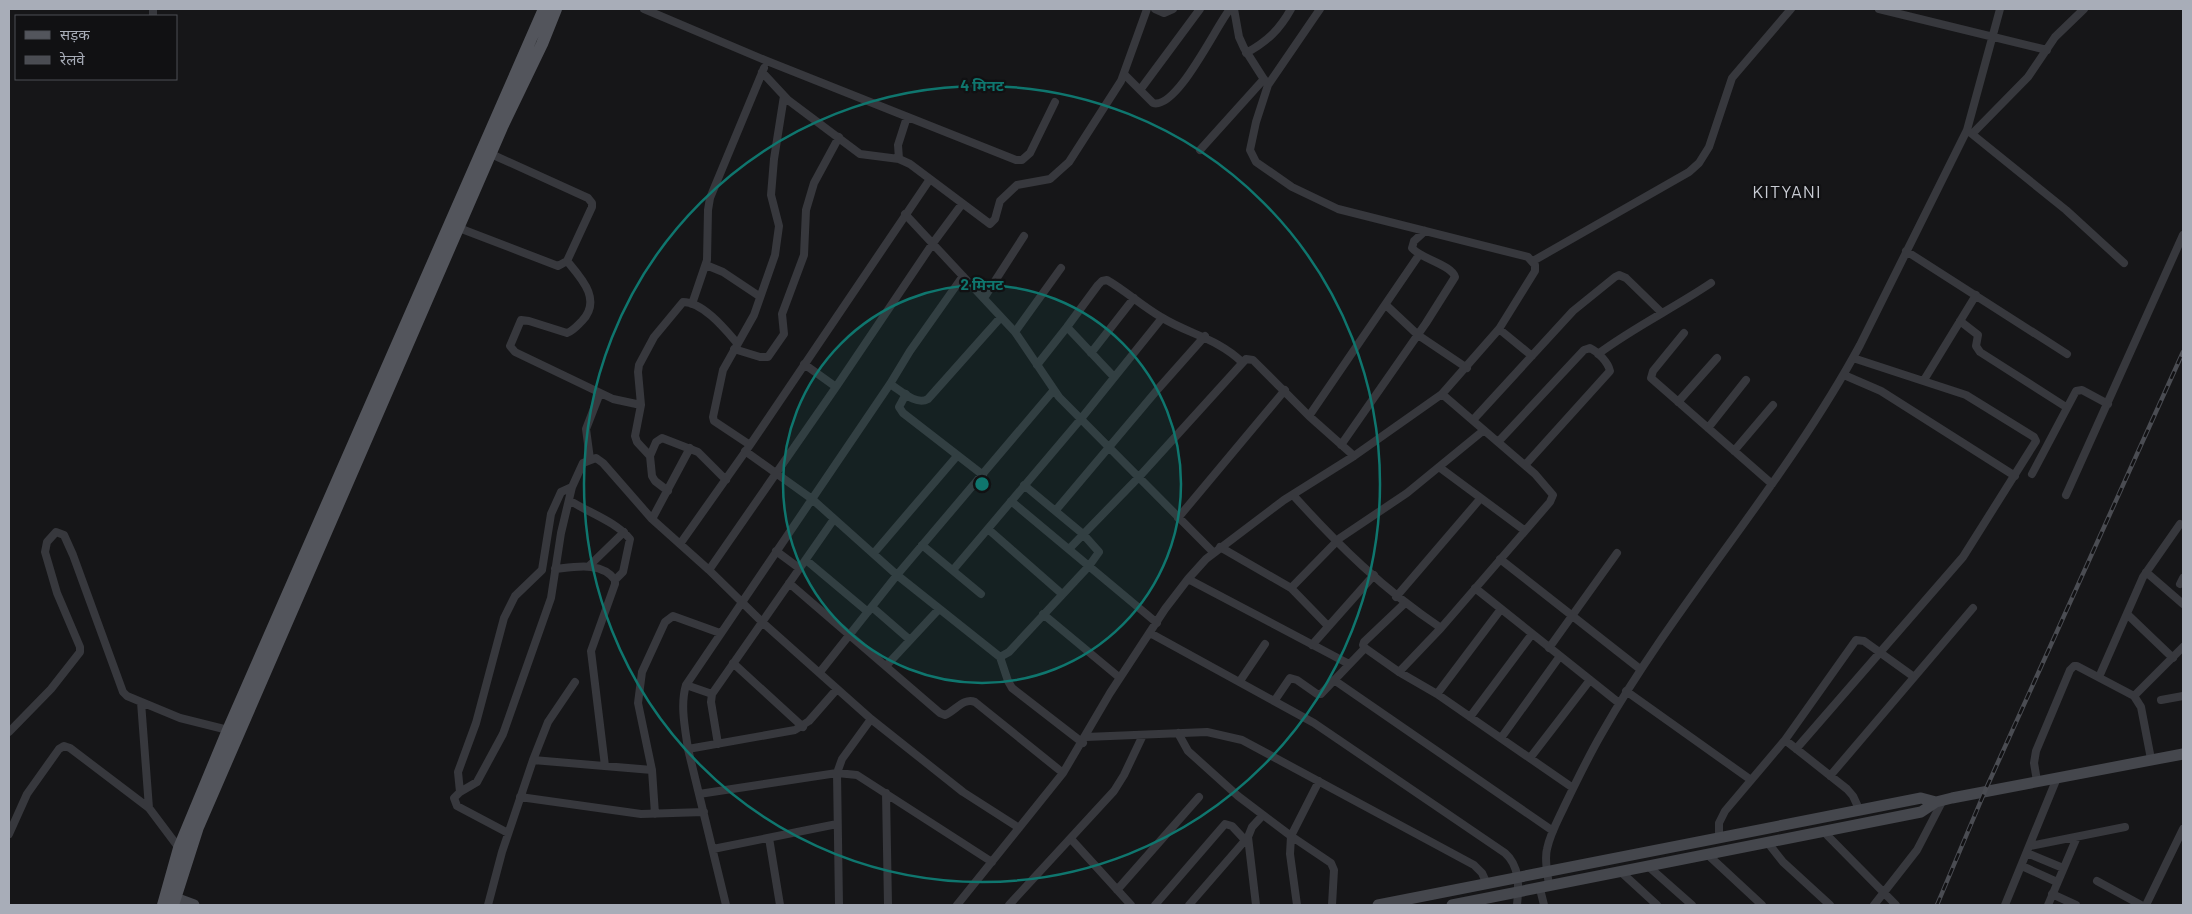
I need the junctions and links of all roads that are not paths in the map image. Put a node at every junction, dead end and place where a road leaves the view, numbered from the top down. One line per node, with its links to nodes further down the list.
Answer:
1 (544, 9): 21 (main road)
2 (556, 9): 21 (main road)
3 (644, 9): 18 (street)
4 (1147, 9): 20 (street)
5 (1155, 9): 6 (street)
6 (1173, 9)
7 (1200, 9): 23 (street)
8 (1232, 9): 17 (street); 23 (street)
9 (1292, 9): 17 (street)
10 (1320, 9): 22 (street)
11 (1791, 9): 43 (street)
12 (1879, 9): 15 (street)
13 (2000, 9): 15 (street)
14 (2082, 9): 16 (street)
15 (1994, 37): 16 (street); 27 (street)
16 (2047, 50): 27 (street)
17 (1246, 53): 22 (street)
18 (767, 61): 19 (street); 26 (street)
19 (762, 72): 24 (street); 45 (street)
20 (1124, 74): 23 (street); 33 (street)
21 (518, 80): 30 (main road); 217 (main road)
22 (1266, 82): 29 (street); 36 (street)
23 (1140, 90)
24 (784, 96): 28 (street); 50 (street)
25 (1055, 102): 26 (street)
26 (907, 117): 31 (street)
27 (1969, 132): 40 (street); 44 (street)
28 (839, 137): 31 (street); 65 (street)
29 (1200, 150)
30 (491, 154): 35 (main road); 42 (street)
31 (899, 160): 32 (street)
32 (930, 179): 33 (street); 34 (street)
33 (962, 204): 39 (street)
34 (905, 214): 39 (street); 73 (street)
35 (459, 228): 42 (street); 286 (main road)
36 (1425, 231): 41 (street); 43 (street)
37 (2183, 235): 88 (street)
38 (1024, 236): 51 (street)
39 (933, 243): 47 (street); 81 (street)
40 (1906, 251): 49 (street); 71 (street)
41 (1419, 255): 54 (street); 63 (street)
42 (567, 261): 84 (street)
43 (1533, 261): 60 (street)
44 (2124, 263)
45 (706, 265): 50 (street); 53 (street)
46 (1061, 268): 61 (street)
47 (963, 276): 51 (street); 80 (street)
48 (1711, 283): 55 (street)
49 (1976, 295): 58 (street); 68 (street)
50 (760, 296): 65 (street)
51 (984, 298): 56 (street)
52 (1134, 298): 57 (street); 59 (street); 66 (street)
53 (692, 304): 65 (street); 89 (street)
54 (1386, 306): 63 (street); 92 (street)
55 (1662, 313): 67 (street); 69 (street)
56 (1001, 317): 61 (street); 85 (street)
57 (1162, 318): 64 (street); 77 (street)
58 (1960, 321): 79 (street); 91 (street)
59 (1067, 327): 66 (street); 74 (street)
60 (1499, 329): 69 (street); 75 (street)
61 (1015, 332): 74 (street)
62 (1684, 333): 87 (street)
63 (1418, 335): 75 (street); 98 (street)
64 (1205, 336): 72 (street); 101 (street)
65 (735, 346): 100 (street)
66 (1092, 353): 77 (street)
67 (1598, 354): 97 (street); 107 (street)
68 (2067, 354)
69 (1532, 356): 94 (street)
70 (1717, 358): 87 (street)
71 (1854, 358): 76 (street); 79 (street)
72 (1242, 362): 82 (street); 113 (street)
73 (804, 364): 81 (street); 100 (street)
74 (1036, 365): 83 (street)
75 (1467, 368): 86 (street)
76 (1844, 375): 112 (street); 115 (street)
77 (1114, 377): 93 (street)
78 (1746, 380): 95 (street)
79 (1924, 380): 112 (street)
80 (890, 384): 85 (street); 121 (street)
81 (836, 387): 109 (street)
82 (1284, 390): 92 (street); 126 (street)
83 (1053, 391): 93 (street); 111 (street)
84 (600, 393): 89 (street); 106 (street)
85 (906, 394): 104 (street)
86 (1442, 394): 94 (street); 105 (street)
87 (1678, 402): 95 (street)
88 (2108, 404): 91 (street); 120 (street)
89 (640, 405): 103 (street)
90 (1773, 405): 102 (street)
91 (2066, 407): 110 (street)
92 (1309, 416): 98 (street)
93 (1080, 420): 101 (street); 116 (street)
94 (1473, 420): 96 (street)
95 (1708, 428): 102 (street)
96 (1484, 430): 97 (street); 108 (street)
97 (1498, 442): 107 (street)
98 (1341, 445): 105 (street)
99 (690, 448): 103 (street); 114 (street); 118 (street)
100 (748, 448): 109 (street); 114 (street)
101 (1108, 448): 113 (street); 125 (street)
102 (1734, 451): 115 (street)
103 (650, 456): 118 (street)
104 (956, 456): 111 (street); 141 (street)
105 (1354, 456): 119 (street)
106 (590, 459): 117 (street); 127 (street)
107 (1525, 465): 131 (street)
108 (1439, 467): 122 (street); 134 (street)
109 (776, 474): 121 (street); 149 (street)
110 (2032, 474)
111 (982, 475): 136 (street)
112 (2015, 476): 186 (street)
113 (1138, 478): 126 (street); 133 (street)
114 (726, 480): 135 (street)
115 (1772, 484): 193 (street)
116 (1024, 485): 124 (street); 125 (street)
117 (572, 488): 123 (street); 241 (street)
118 (668, 490): 127 (street)
119 (1293, 495): 134 (street); 137 (street)
120 (2066, 495)
121 (812, 499): 128 (street); 139 (street)
122 (1480, 499): 131 (street); 161 (street)
123 (569, 500): 132 (street); 148 (street)
124 (1011, 500): 130 (street); 138 (street)
125 (1056, 510): 133 (street)
126 (1178, 518): 140 (street)
127 (652, 519): 135 (street)
128 (834, 519): 141 (street); 144 (street)
129 (2180, 524): 151 (street)
130 (988, 529): 150 (street); 160 (street)
131 (1524, 530): 143 (street)
132 (624, 532): 145 (street); 155 (street)
133 (1083, 534): 138 (street); 146 (street)
134 (1335, 542): 153 (street); 157 (street)
135 (680, 544): 149 (street)
136 (922, 546): 150 (street); 152 (street)
137 (1220, 547): 140 (street); 157 (street)
138 (1069, 549): 146 (street)
139 (776, 551): 147 (street); 162 (street)
140 (1213, 552): 154 (street)
141 (874, 553): 152 (street)
142 (1617, 553): 171 (street)
143 (1500, 559): 158 (street); 171 (street)
144 (806, 560): 147 (street); 166 (street)
145 (589, 566): 148 (street); 155 (street)
146 (1089, 566): 160 (street); 173 (street)
147 (799, 568): 156 (street)
148 (555, 570): 241 (street)
149 (709, 570): 162 (street)
150 (953, 570): 159 (street)
151 (2146, 572): 164 (street); 170 (street)
152 (897, 575): 166 (street); 167 (street)
153 (1374, 575): 161 (street); 174 (street)
154 (1188, 578): 173 (street); 182 (street)
155 (615, 580): 231 (street)
156 (789, 584): 172 (street); 179 (street)
157 (1291, 588): 174 (street)
158 (1475, 588): 168 (street); 175 (street)
159 (981, 594)
160 (1062, 594): 169 (street)
161 (1396, 597): 163 (street)
162 (741, 602): 172 (street); 176 (street)
163 (1404, 604): 175 (street); 184 (street)
164 (2183, 604)
165 (1973, 608): 198 (street)
166 (870, 609): 179 (street); 180 (street)
167 (939, 609): 180 (street); 188 (street)
168 (1501, 609): 178 (street); 207 (street)
169 (1043, 614): 188 (street); 197 (street)
170 (2127, 614): 189 (street); 196 (street)
171 (1573, 616): 185 (street); 193 (street)
172 (762, 622): 190 (street); 194 (street)
173 (1157, 623): 177 (street)
174 (1327, 626): 182 (street)
175 (1440, 628): 195 (street)
176 (720, 633): 203 (street); 232 (street)
177 (1150, 633): 197 (street); 201 (street)
178 (1532, 634): 185 (street); 214 (street)
179 (849, 635): 192 (street); 194 (street)
180 (910, 640): 192 (street)
181 (1266, 644): 201 (street)
182 (1312, 645): 191 (street)
183 (2183, 647): 189 (street)
184 (1365, 648): 191 (street); 195 (street)
185 (1549, 648): 187 (street)
186 (1880, 652): 198 (street); 223 (street); 226 (street)
187 (1560, 656): 200 (street); 221 (street)
188 (1000, 657): 222 (street)
189 (2173, 658): 208 (street)
190 (733, 663): 206 (street); 216 (street)
191 (1349, 664): 199 (street)
192 (886, 666): 234 (street)
193 (1640, 669): 205 (street)
194 (820, 672): 204 (street)
195 (1399, 672): 207 (street)
196 (2099, 677): 208 (street); 239 (street)
197 (1120, 678): 222 (street)
198 (1914, 678): 235 (street)
199 (1334, 680): 210 (street); 256 (street)
200 (1590, 680): 213 (street); 228 (street)
201 (1240, 681): 210 (street)
202 (575, 682): 230 (street)
203 (686, 685): 206 (street); 225 (street)
204 (837, 689): 215 (street); 216 (street)
205 (1626, 691): 213 (street); 237 (street)
206 (712, 694): 224 (street)
207 (1438, 694): 214 (street)
208 (2134, 696): 229 (street)
209 (2183, 696): 211 (street)
210 (1275, 700): 277 (street)
211 (2161, 700)
212 (141, 702): 217 (street); 218 (street); 247 (street)
213 (1619, 703): 240 (street)
214 (1470, 717): 221 (street)
215 (871, 720): 233 (street); 254 (street)
216 (803, 727): 224 (street)
217 (228, 730): 267 (main road)
218 (9, 732)
219 (1178, 733): 220 (street); 238 (street); 251 (street)
220 (1143, 735): 222 (street); 263 (street)
221 (1501, 738): 228 (street)
222 (1084, 740): 234 (street)
223 (1785, 740): 226 (street); 237 (street)
224 (718, 744): 225 (street)
225 (688, 749): 243 (street)
226 (1796, 749): 235 (street)
227 (2183, 754): 229 (main road)
228 (1530, 758): 240 (street)
229 (2151, 759): 236 (main road)
230 (533, 760): 231 (street); 244 (street)
231 (605, 766): 232 (street)
232 (652, 770): 250 (street)
233 (837, 773): 242 (street); 243 (street); 252 (street)
234 (1063, 773): 254 (street)
235 (1830, 776): 248 (street)
236 (2057, 778): 239 (main road); 269 (street)
237 (1751, 780): 265 (street)
238 (1319, 781): 260 (street); 280 (street)
239 (2037, 781): 246 (main road)
240 (1574, 788): 256 (street)
241 (460, 792): 258 (street)
242 (886, 793): 271 (street); 292 (street)
243 (699, 794): 249 (street)
244 (520, 797): 250 (street); 258 (street)
245 (1199, 797): 282 (street)
246 (1940, 801): 248 (main road); 257 (main road); 284 (street)
247 (149, 808): 259 (street); 267 (street)
248 (1860, 811): 265 (main road)
249 (704, 812): 250 (street); 270 (street)
250 (655, 814)
251 (1263, 815): 260 (street); 264 (street)
252 (837, 824): 262 (street); 291 (street)
253 (2124, 827): 261 (street)
254 (1019, 828): 271 (street)
255 (2183, 829): 315 (street)
256 (1552, 831): 275 (street)
257 (1823, 831): 266 (main road); 284 (street)
258 (508, 832): 288 (street)
259 (9, 834)
260 (1291, 836): 299 (street); 300 (street)
261 (2077, 837): 269 (street); 274 (street)
262 (769, 838): 270 (street); 290 (street)
263 (1071, 839): 282 (street); 294 (street)
264 (1246, 839): 296 (street); 297 (street); 298 (street)
265 (1719, 839): 268 (main road)
266 (1768, 842): 268 (main road); 308 (street)
267 (179, 848): 286 (main road)
268 (1706, 848): 273 (main road); 275 (main road); 307 (street)
269 (2029, 849): 272 (street); 274 (street)
270 (713, 850): 289 (street)
271 (992, 862): 293 (street)
272 (2022, 866): 279 (street); 311 (street)
273 (1649, 867): 276 (main road); 306 (street)
274 (2063, 868): 279 (street)
275 (1547, 872): 277 (main road); 281 (street)
276 (1621, 872): 281 (main road); 305 (street)
277 (1518, 878): 280 (main road); 283 (street)
278 (2097, 881): 314 (street)
279 (2058, 882): 285 (street)
280 (1487, 884): 301 (main road)
281 (1545, 888): 283 (main road); 304 (street)
282 (1117, 890): 295 (street)
283 (1518, 892): 302 (main road); 303 (street)
284 (1883, 892): 309 (street); 310 (street)
285 (2052, 894): 312 (street); 313 (street)
286 (169, 901): 287 (main road)
287 (194, 905)
288 (488, 905)
289 (726, 905)
290 (780, 905)
291 (839, 905)
292 (888, 905)
293 (958, 905)
294 (1009, 905)
295 (1130, 905)
296 (1155, 905)
297 (1189, 905)
298 (1256, 905)
299 (1298, 905)
300 (1332, 905)
301 (1378, 905)
302 (1452, 905)
303 (1517, 905)
304 (1544, 905)
305 (1657, 905)
306 (1692, 905)
307 (1762, 905)
308 (1830, 905)
309 (1874, 905)
310 (1896, 905)
311 (2005, 905)
312 (2048, 905)
313 (2076, 905)
314 (2141, 905)
315 (2146, 905)

